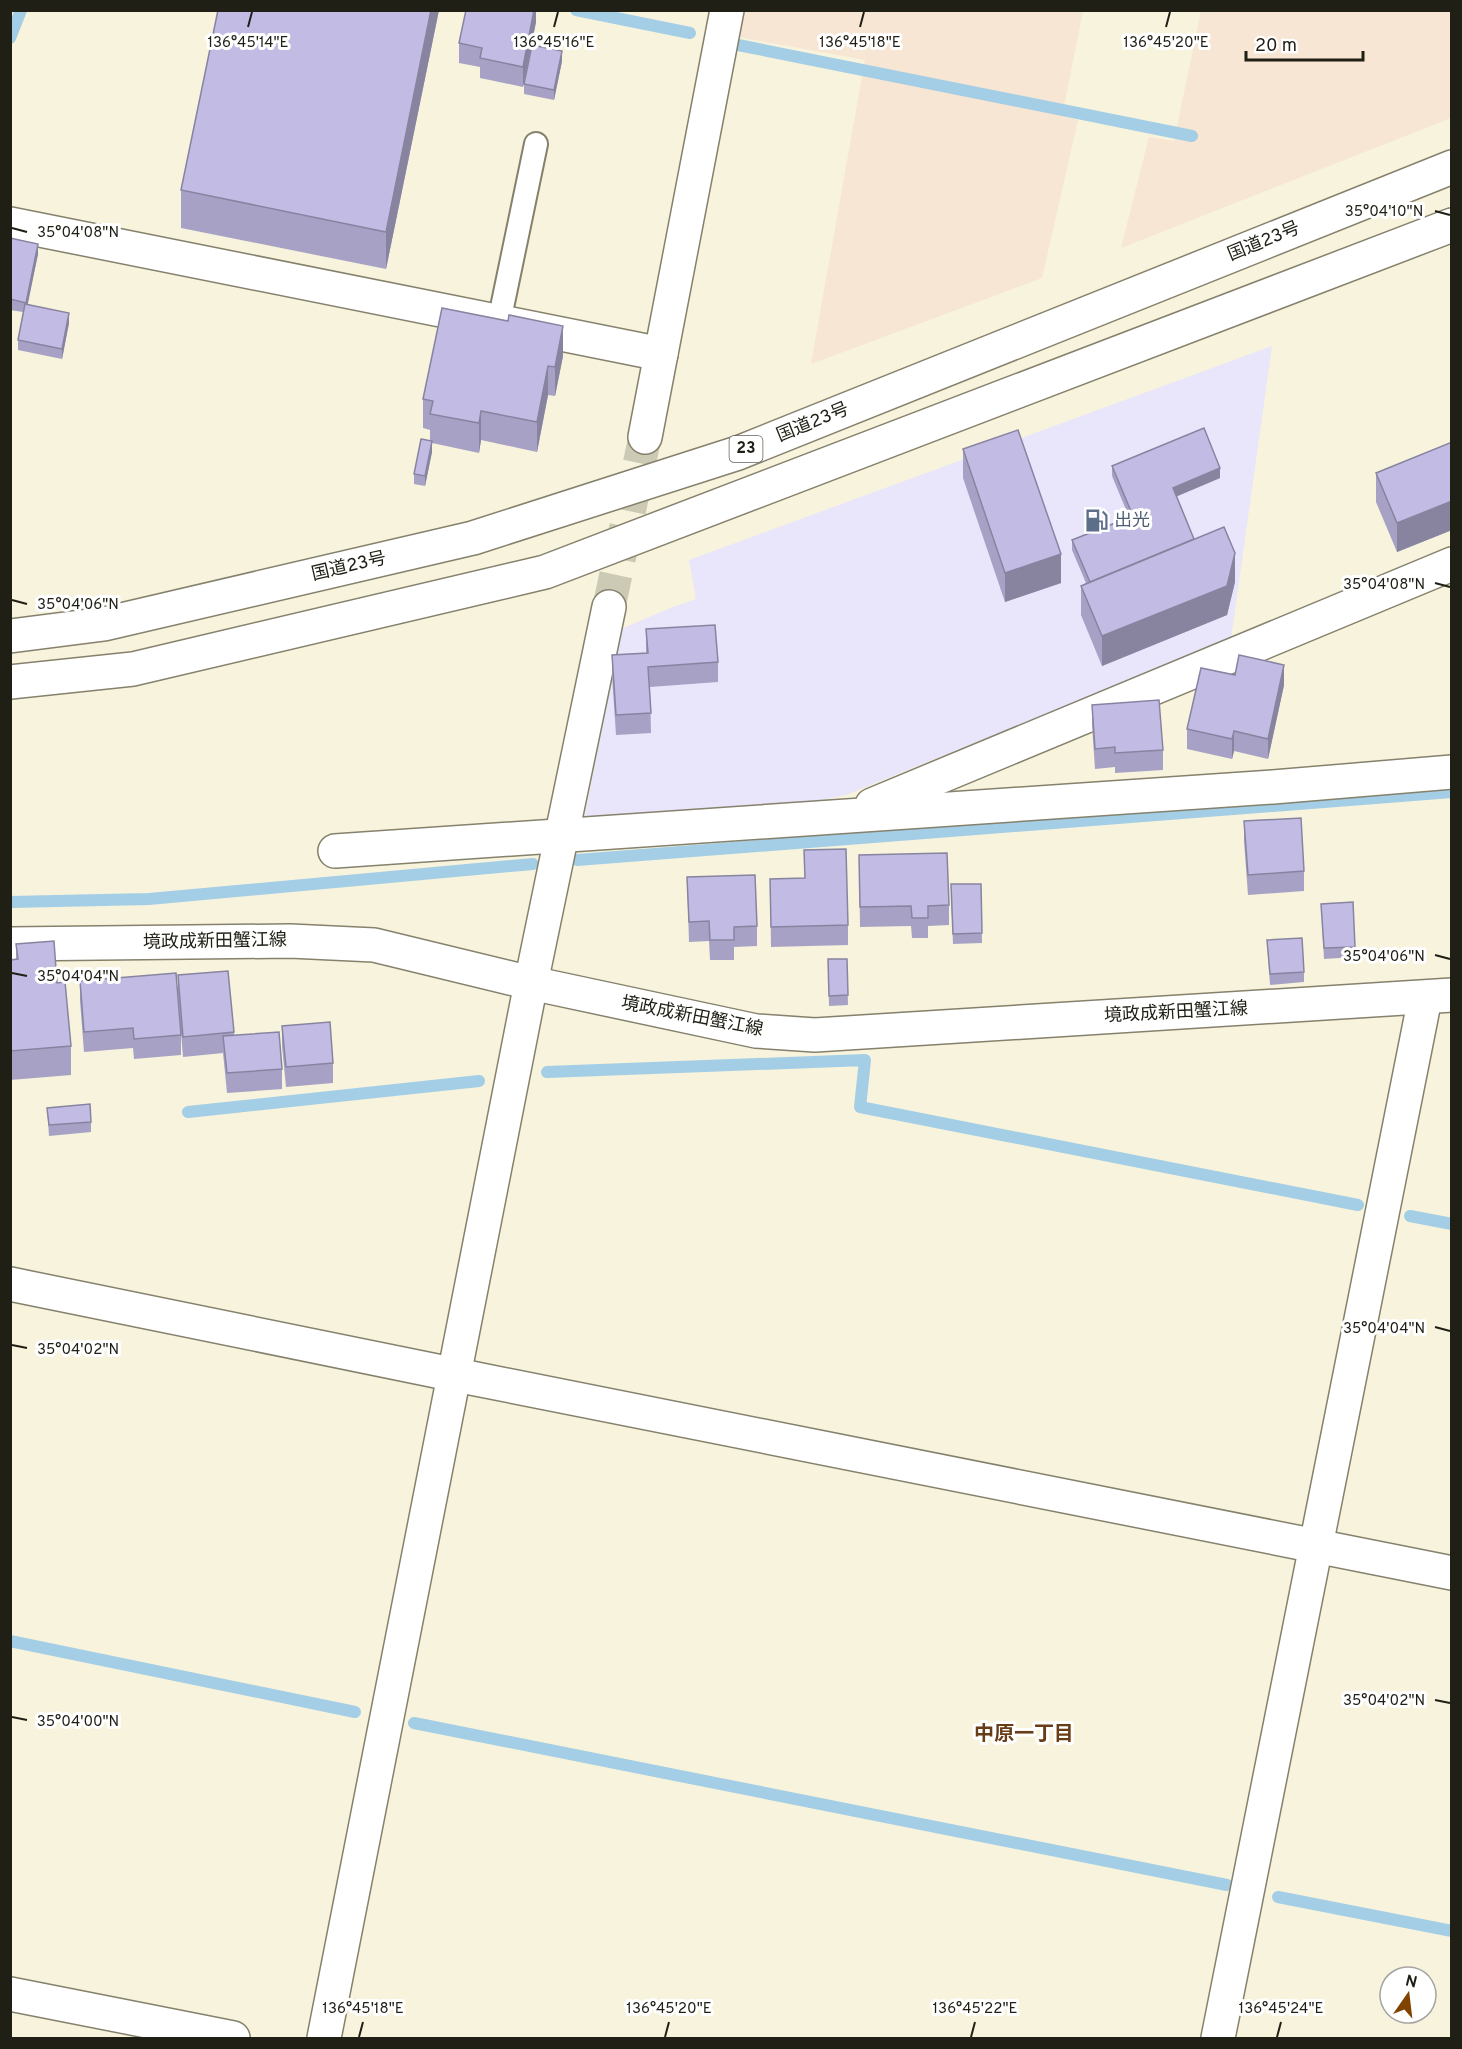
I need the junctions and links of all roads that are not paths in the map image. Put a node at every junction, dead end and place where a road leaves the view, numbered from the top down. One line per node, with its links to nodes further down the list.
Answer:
1 (726, 10): 7 (main road)
2 (536, 144): 6 (lane)
3 (1452, 167): 11 (main road, 国道23号 / 23)
4 (10, 224): 6 (main road)
5 (1452, 225): 12 (main road, 23)
6 (499, 322): 7 (main road)
7 (661, 354): 8 (main road)
8 (645, 437)
9 (1452, 564): 14 (main road)
10 (609, 607): 15 (main road)
11 (10, 636)
12 (10, 682)
13 (1452, 772): 14 (main road)
14 (848, 815): 15 (main road)
15 (562, 836): 16 (main road); 18 (main road)
16 (335, 851)
17 (10, 944): 18 (main road, 境政成新田蟹江線)
18 (531, 983): 19 (main road, 境政成新田蟹江線); 21 (main road)
19 (1438, 997): 22 (main road)
20 (10, 1284): 21 (main road)
21 (456, 1375): 22 (main road); 26 (main road)
22 (1316, 1545): 23 (main road); 27 (main road)
23 (1452, 1573)
24 (10, 1994): 25 (main road)
25 (232, 2038)
26 (324, 2038)
27 (1218, 2038)

